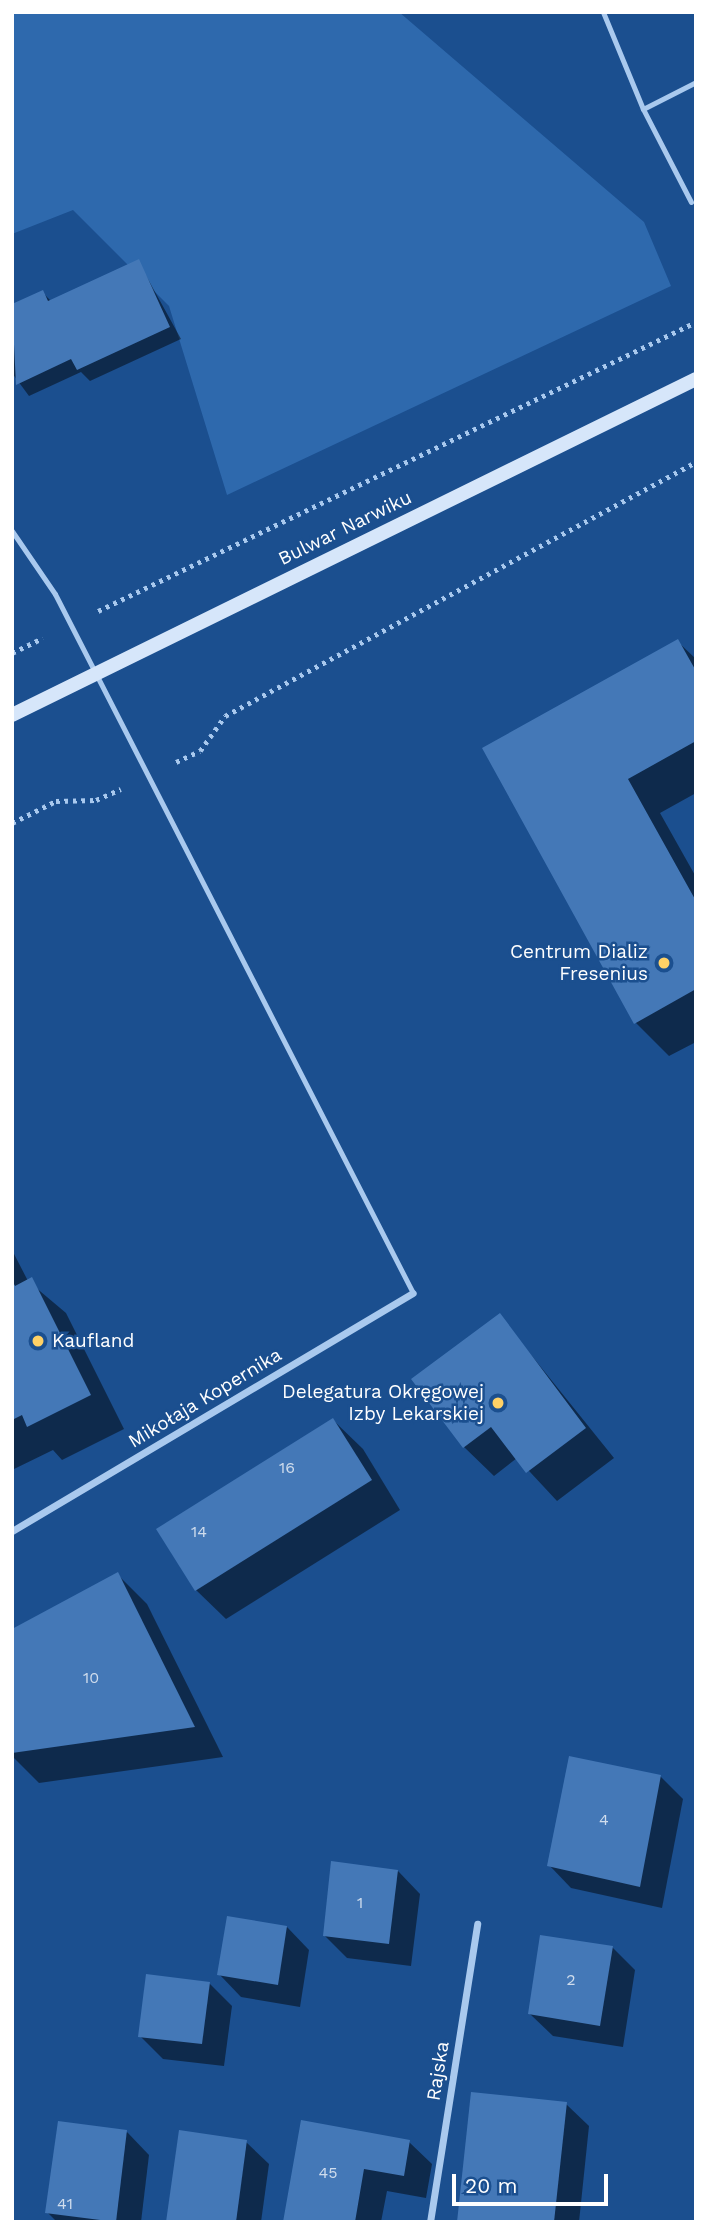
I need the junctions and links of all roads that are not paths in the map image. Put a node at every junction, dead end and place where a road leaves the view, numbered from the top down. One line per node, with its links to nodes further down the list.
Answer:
1 (603, 12): 3 (lane)
2 (696, 82): 3 (lane)
3 (643, 109): 4 (lane)
4 (691, 202)
5 (696, 379): 7 (main road, Bulwar Narwiku)
6 (12, 531): 7 (lane)
7 (93, 675): 8 (main road, Bulwar Narwiku); 9 (lane)
8 (12, 715)
9 (413, 1293): 10 (street, Mikołaja Kopernika)
10 (12, 1531)
11 (477, 1924): 12 (street, Rajska)
12 (430, 2222)

